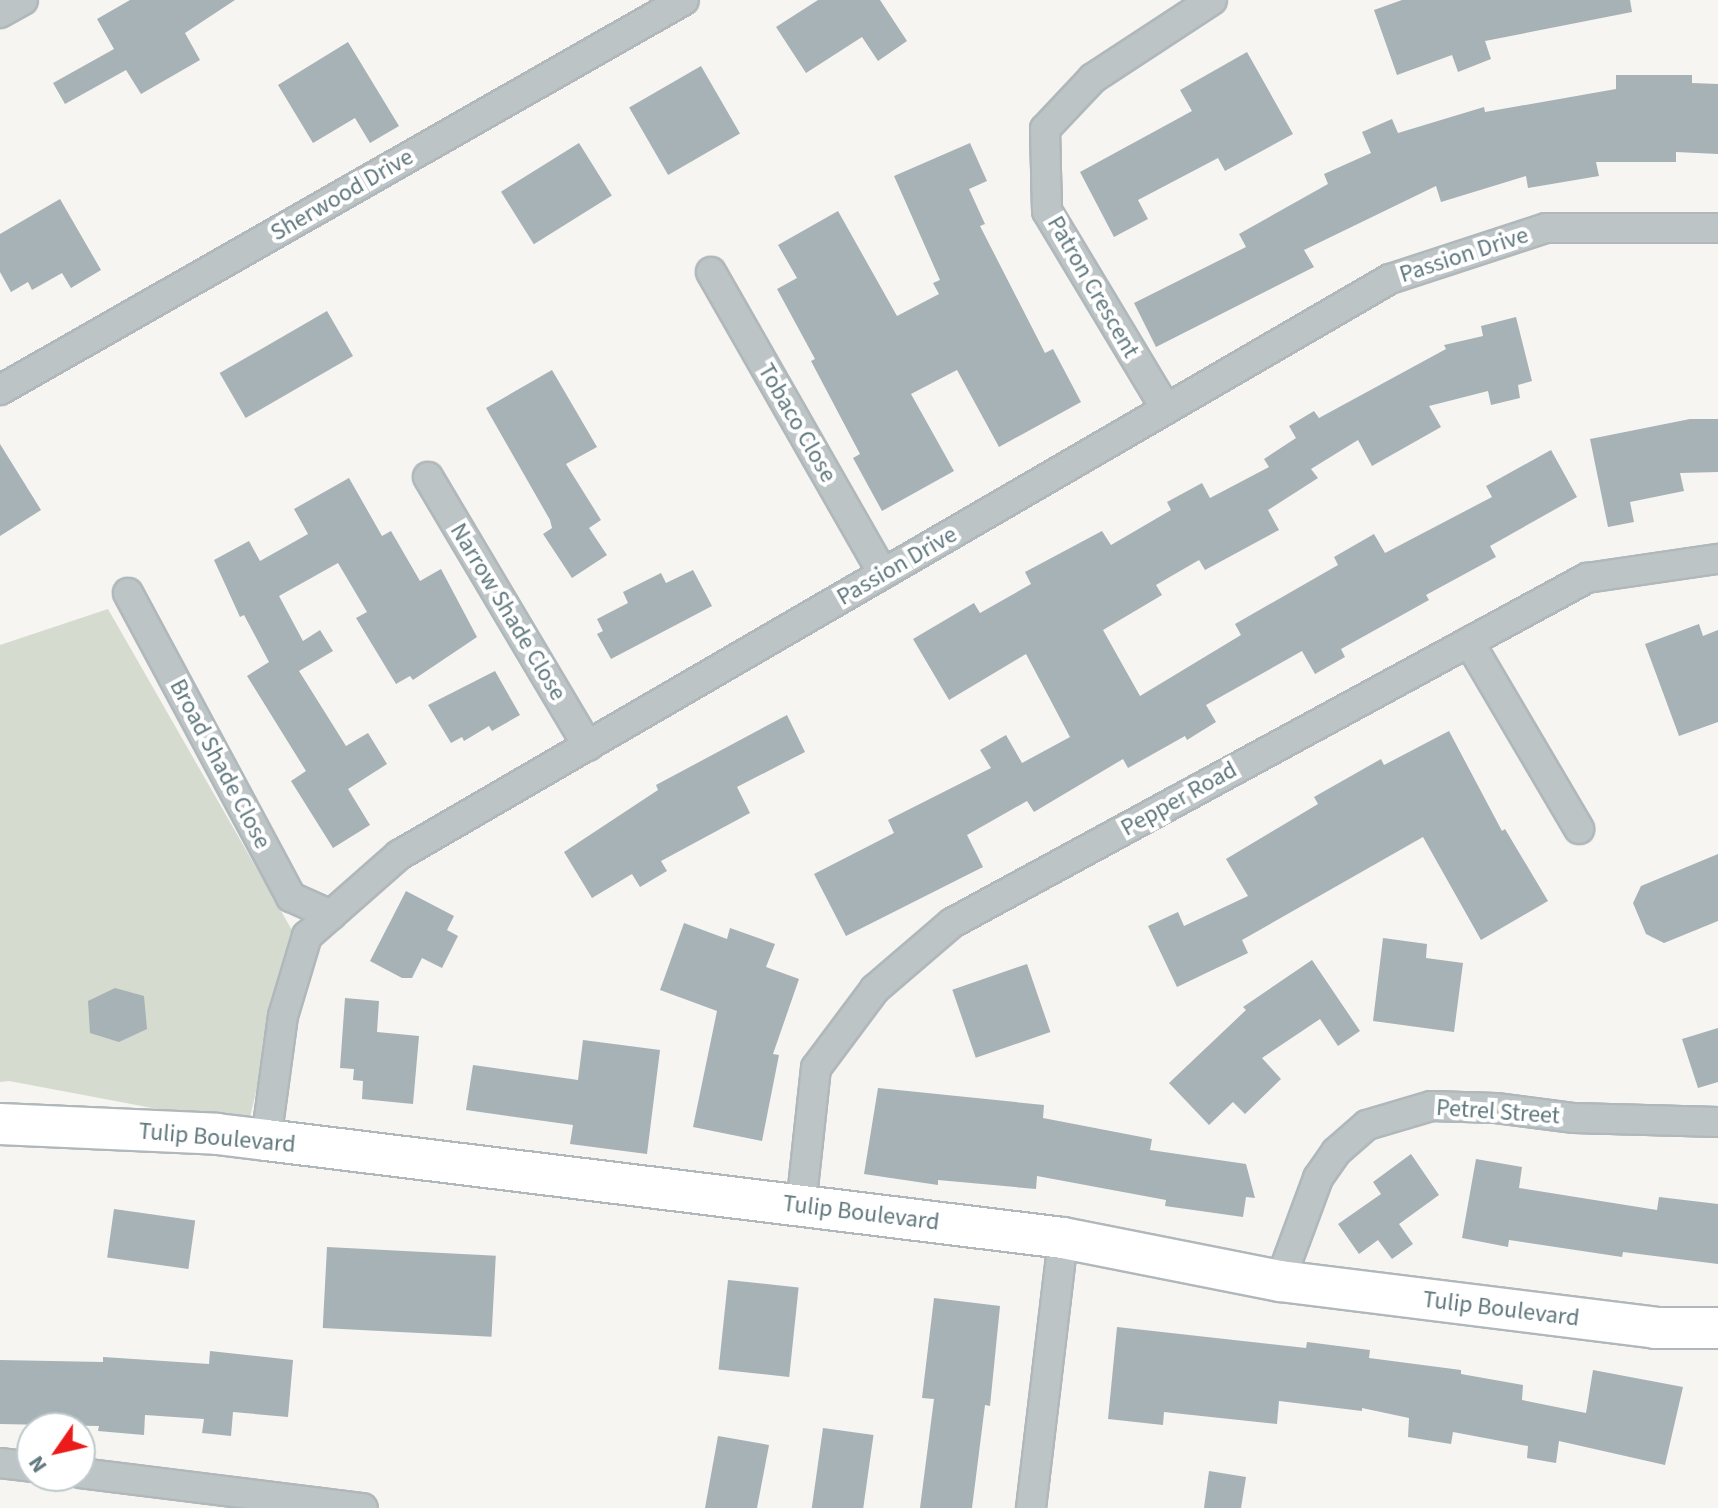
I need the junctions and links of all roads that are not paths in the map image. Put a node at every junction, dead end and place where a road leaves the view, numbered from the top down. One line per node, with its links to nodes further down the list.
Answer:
1 (23, 0): 4 (street)
2 (684, 0): 7 (street, Sherwood Drive)
3 (1212, 0): 8 (street, Patron Crescent)
4 (0, 13)
5 (1718, 228): 8 (street, Passion Drive)
6 (711, 272): 11 (street, Tobaco Close)
7 (0, 390)
8 (1166, 409): 11 (street, Passion Drive)
9 (428, 477): 14 (street, Narrow Shade Close)
10 (1718, 559): 13 (street, Pepper Road)
11 (883, 573): 14 (street, Passion Drive)
12 (128, 593): 16 (street, Broad Shade Close)
13 (1469, 642): 15 (street); 20 (street, Pepper Road)
14 (588, 746): 16 (street, Passion Drive)
15 (1579, 829)
16 (331, 915): 19 (street, Passion Drive)
17 (1718, 1122): 22 (street, Petrel Street)
18 (0, 1124): 19 (street, Tulip Boulevard)
19 (266, 1140): 20 (street, Tulip Boulevard)
20 (801, 1206): 21 (street, Tulip Boulevard)
21 (1063, 1238): 22 (street, Tulip Boulevard); 26 (street)
22 (1280, 1281): 23 (street, Tulip Boulevard)
23 (1718, 1328)
24 (96, 1475): 25 (street)
25 (363, 1508)
26 (1031, 1508)

